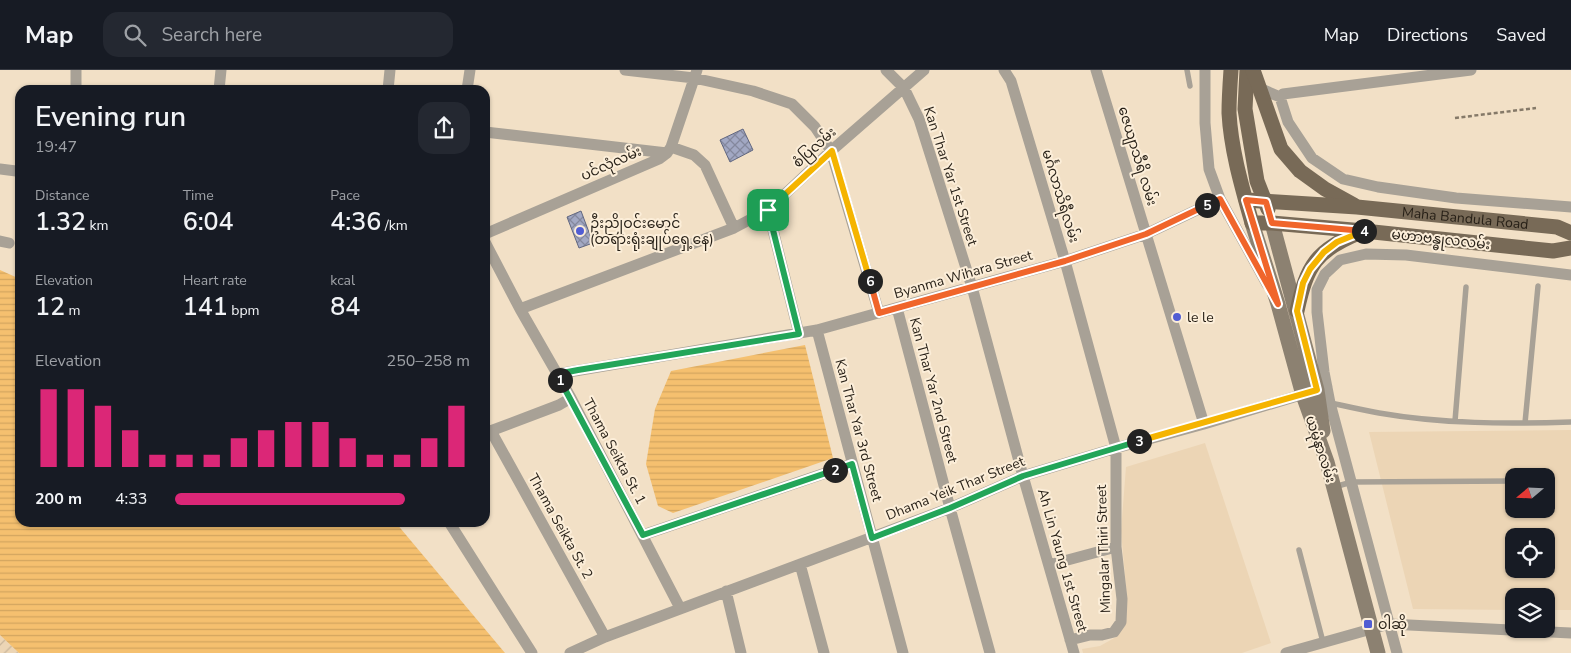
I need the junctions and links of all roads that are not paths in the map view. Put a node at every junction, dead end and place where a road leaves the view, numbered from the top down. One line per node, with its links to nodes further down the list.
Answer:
1 (76, 70): 17 (street)
2 (222, 70): 18 (street)
3 (390, 70): 19 (street)
4 (470, 70): 20 (street)
5 (625, 70): 16 (street)
6 (886, 70): 23 (street, Kan Thar Yar 1st Street)
7 (924, 70): 23 (street, စံပြလမ်း)
8 (1004, 70): 45 (street, မင်္ဂလာသိရီလမ်း)
9 (1096, 70): 42 (street, ဇေယျာသီရိ လမ်း)
10 (1187, 70): 21 (lane)
11 (1205, 70): 30 (street)
12 (1231, 70): 31 (main road)
13 (1247, 70): 32 (main road)
14 (1253, 70): 22 (main road, Maha Bandula Road)
15 (1471, 70): 24 (street)
16 (696, 74): 26 (street); 27 (street)
17 (76, 85)
18 (220, 85)
19 (388, 85)
20 (468, 85)
21 (1190, 86)
22 (1257, 87): 24 (street); 33 (main road, Maha Bandula Road)
23 (904, 88): 27 (street, စံပြလမ်း); 48 (street, Kan Thar Yar 1st Street)
24 (1280, 97): 34 (street)
25 (490, 132): 26 (street)
26 (669, 150): 38 (street); 40 (street, ပင်လုံလမ်း)
27 (832, 151): 35 (street, စံပြလမ်း); 54 (street)
28 (0, 169): 29 (street)
29 (15, 171)
30 (1220, 199): 42 (street, Byanma Wihara Street); 50 (street)
31 (1246, 200): 32 (main road, Maha Bandula Road); 36 (main road)
32 (1266, 202): 33 (main road, Maha Bandula Road); 37 (main road)
33 (1357, 207): 41 (main road, Maha Bandula Road)
34 (1571, 207)
35 (768, 210): 38 (street, စံပြလမ်း); 56 (street)
36 (1252, 222): 37 (main road, မဟာဗန္ဓုလလမ်း); 50 (main road)
37 (1272, 223): 39 (main road, မဟာဗန္ဓုလလမ်း); 53 (main road)
38 (734, 228): 52 (street, စံပြလမ်း)
39 (1364, 231): 43 (main road, မဟာဗန္ဓုလလမ်း); 53 (main road)
40 (490, 232)
41 (1571, 233)
42 (1146, 234): 45 (street, Byanma Wihara Street); 64 (street, ဇေယျာသီရိ လမ်း)
43 (1571, 248)
44 (490, 252): 52 (street, Thama Seikta St. 1)
45 (1065, 261): 48 (street, Byanma Wihara Street); 67 (street, မင်္ဂလာသိရီလမ်း)
46 (1571, 275): 58 (street)
47 (1538, 286): 63 (lane)
48 (972, 287): 51 (street, Byanma Wihara Street); 69 (street, Kan Thar Yar 1st Street)
49 (1466, 287): 61 (lane)
50 (1278, 304): 58 (main road)
51 (898, 308): 54 (street, Byanma Wihara Street); 73 (street, Kan Thar Yar 2nd Street)
52 (520, 309): 57 (street, Thama Seikta St. 1)
53 (1297, 311): 58 (main road)
54 (879, 313): 55 (street, Byanma Wihara Street)
55 (818, 330): 56 (street, Byanma Wihara Street); 68 (street, Kan Thar Yar 3rd Street)
56 (799, 334): 57 (street, Byanma Wihara Street)
57 (557, 374): 59 (street, Thama Seikta St. 1)
58 (1316, 391): 60 (street); 64 (street, Dhama Yeik Thar Street); 72 (main road, ယမုံနာလမ်း)
59 (571, 398): 65 (street); 75 (street, Thama Seikta St. 1)
60 (1330, 403): 61 (lane); 71 (street)
61 (1455, 421): 63 (lane)
62 (1571, 422): 63 (lane)
63 (1525, 423)
64 (1204, 424): 67 (street, Dhama Yeik Thar Street)
65 (490, 431)
66 (490, 435): 86 (street, Thama Seikta St. 2)
67 (1116, 448): 69 (street, Dhama Yeik Thar Street); 77 (street, Mingalar Thiri Street)
68 (852, 464): 75 (street); 76 (street, Kan Thar Yar 3rd Street)
69 (1023, 476): 73 (street, Dhama Yeik Thar Street); 80 (street, Ah Lin Yaung 1st Street)
70 (1505, 481): 71 (lane)
71 (1352, 482): 72 (lane); 83 (street)
72 (1334, 487): 84 (main road, ယမုံနာလမ်း)
73 (950, 508): 76 (street, Dhama Yeik Thar Street); 94 (street, Kan Thar Yar 2nd Street)
74 (452, 527): 89 (street)
75 (643, 535): 82 (street, Thama Seikta St. 1)
76 (872, 538): 79 (street, Dhama Yeik Thar Street); 93 (street, Kan Thar Yar 3rd Street)
77 (1116, 547): 80 (street); 87 (street, Mingalar Thiri Street)
78 (1299, 550): 88 (lane)
79 (800, 564): 81 (street, Dhama Yeik Thar Street); 92 (street)
80 (1049, 565): 87 (street, Ah Lin Yaung 1st Street)
81 (726, 591): 82 (street, Dhama Yeik Thar Street); 91 (street)
82 (680, 608): 86 (street, Dhama Yeik Thar Street)
83 (1389, 624): 84 (street); 85 (street); 98 (street)
84 (1372, 628): 88 (street); 97 (main road, ယမုံနာလမ်း)
85 (1571, 633)
86 (605, 636): 90 (street, Dhama Yeik Thar Street)
87 (1070, 640): 95 (street, Ah Lin Yaung 1st Street)
88 (1323, 642): 96 (street)
89 (532, 653)
90 (570, 653)
91 (742, 653)
92 (824, 653)
93 (903, 653)
94 (990, 653)
95 (1074, 653)
96 (1286, 653)
97 (1378, 653)
98 (1398, 653)

